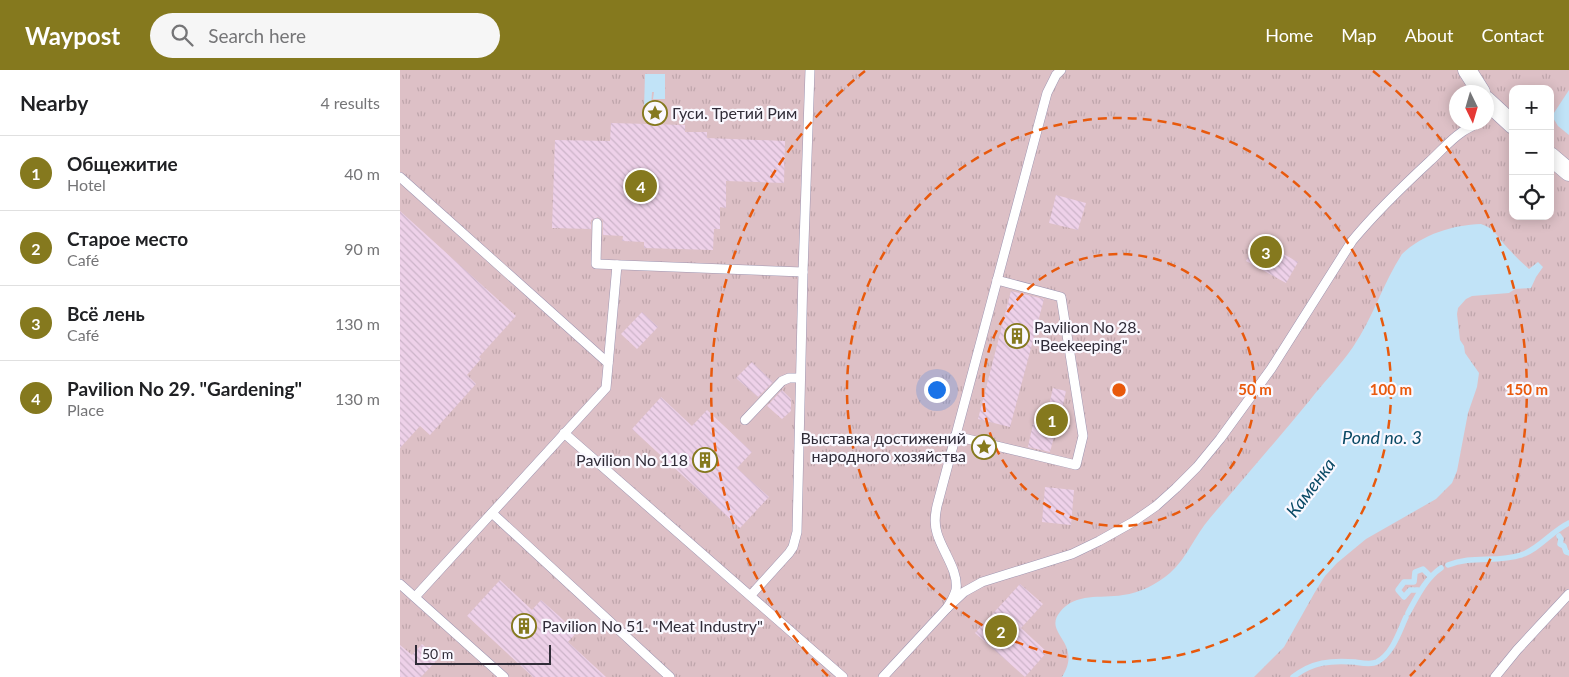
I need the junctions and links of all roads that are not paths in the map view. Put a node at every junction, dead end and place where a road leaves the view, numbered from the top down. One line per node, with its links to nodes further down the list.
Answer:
1 (810, 70): 13 (lane)
2 (1061, 70): 14 (lane)
3 (1467, 70): 4 (street)
4 (1477, 85)
5 (1494, 111): 6 (street)
6 (1509, 121)
7 (1467, 130): 25 (lane)
8 (1554, 159): 9 (street)
9 (1569, 172)
10 (400, 177): 15 (lane)
11 (597, 223): 12 (lane)
12 (617, 265): 13 (lane); 15 (lane)
13 (803, 272): 16 (lane)
14 (997, 280): 19 (lane); 19 (lane)
15 (608, 363): 18 (lane)
16 (800, 378): 17 (lane); 23 (lane)
17 (745, 420)
18 (564, 433): 20 (lane); 23 (lane)
19 (955, 436): 25 (lane)
20 (492, 513): 24 (lane); 27 (lane)
21 (400, 584): 24 (lane)
22 (1569, 594): 30 (lane)
23 (751, 595): 28 (lane)
24 (414, 597): 26 (lane)
25 (947, 608): 29 (lane)
26 (504, 677)
27 (670, 677)
28 (844, 677)
29 (883, 677)
30 (1495, 677)

